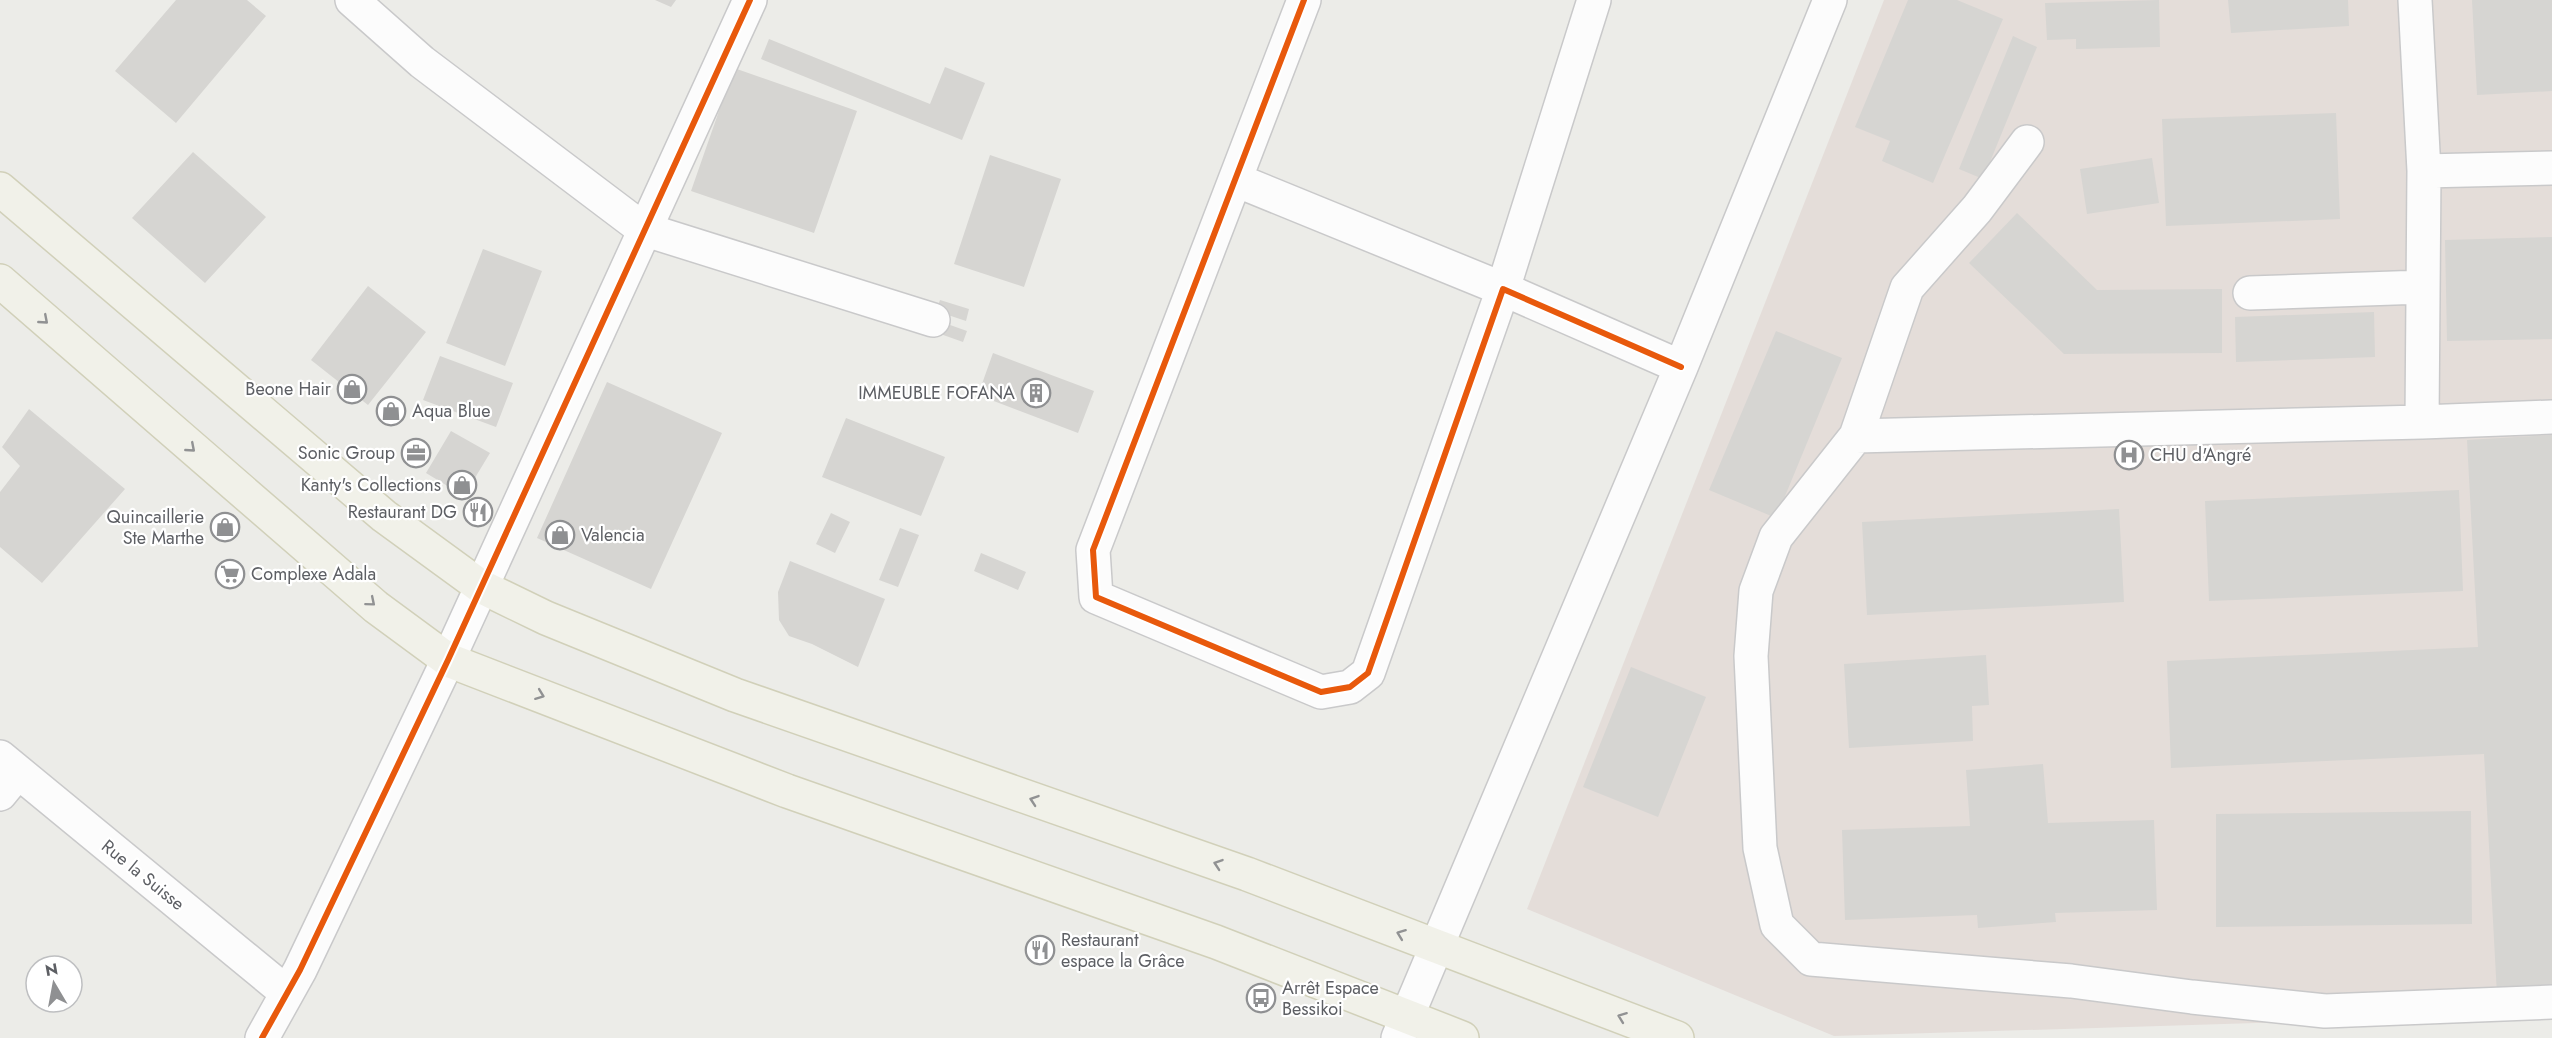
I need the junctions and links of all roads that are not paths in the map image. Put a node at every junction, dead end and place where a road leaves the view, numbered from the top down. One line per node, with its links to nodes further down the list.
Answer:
1 (352, 0): 12 (street)
2 (750, 0): 12 (street)
3 (1304, 0): 10 (street)
4 (1594, 0): 15 (street)
5 (1830, 0): 18 (street)
6 (2415, 0): 9 (street)
7 (2027, 142): 21 (street)
8 (2552, 168): 9 (street)
9 (2424, 171): 14 (street)
10 (1236, 180): 15 (street); 15 (street)
11 (0, 189): 22 (main road)
12 (643, 229): 17 (street); 22 (street)
13 (0, 281): 23 (main road, one-way to 23)
14 (2423, 287): 16 (street); 20 (street)
15 (1503, 289): 18 (street)
16 (2250, 293)
17 (933, 320)
18 (1681, 367): 25 (street)
19 (2552, 417): 20 (street)
20 (2422, 422): 21 (street)
21 (1856, 436): 27 (street)
22 (480, 586): 23 (street); 25 (main road, one-way to 22)
23 (448, 660): 26 (street); 28 (main road, one-way to 28)
24 (6, 774): 26 (street, Rue la Suisse)
25 (1436, 947): 28 (street); 31 (main road, one-way to 25)
26 (287, 993): 29 (street)
27 (2552, 1002)
28 (1402, 1027): 30 (main road)
29 (262, 1038)
30 (1462, 1038)
31 (1677, 1038)

